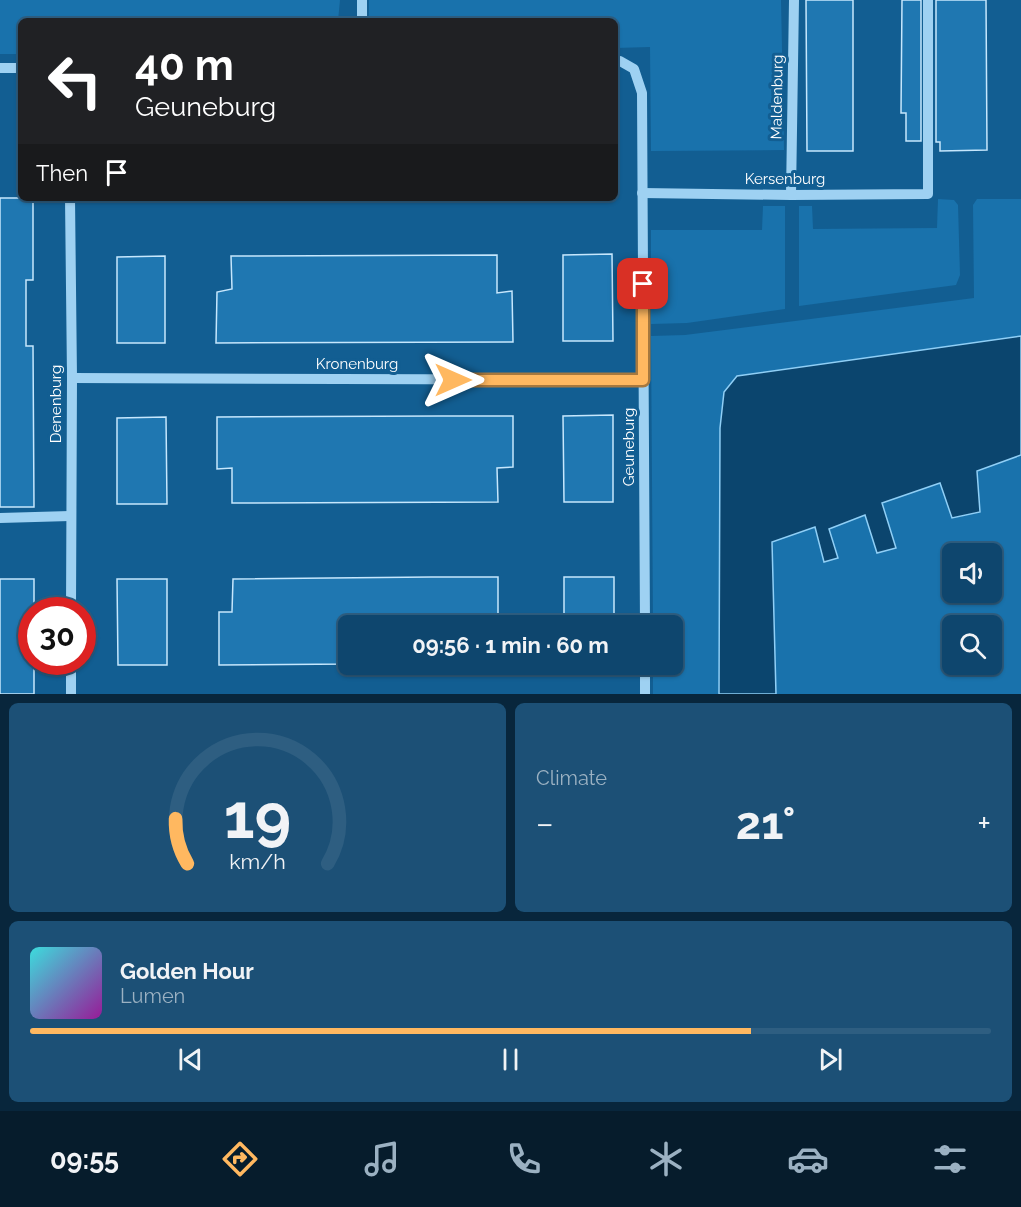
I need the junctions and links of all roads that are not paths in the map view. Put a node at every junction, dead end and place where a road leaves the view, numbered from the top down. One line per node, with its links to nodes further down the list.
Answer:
1 (362, 0): 4 (street)
2 (794, 0): 9 (street, Maldenburg)
3 (928, 0): 9 (street, Kersenburg)
4 (362, 18)
5 (618, 61): 8 (street, Geuneburg)
6 (0, 68): 7 (street)
7 (18, 68)
8 (642, 193): 9 (street, Kersenburg); 12 (street, Geuneburg)
9 (790, 195)
10 (70, 201): 11 (street, Denenburg)
11 (72, 378): 12 (street, Kronenburg); 13 (street, Denenburg)
12 (643, 380): 16 (street, Geuneburg)
13 (70, 516): 14 (street); 15 (street, Denenburg)
14 (0, 518)
15 (71, 597)
16 (645, 615)
17 (71, 675): 19 (street)
18 (645, 675): 20 (street)
19 (71, 694)
20 (645, 694)

